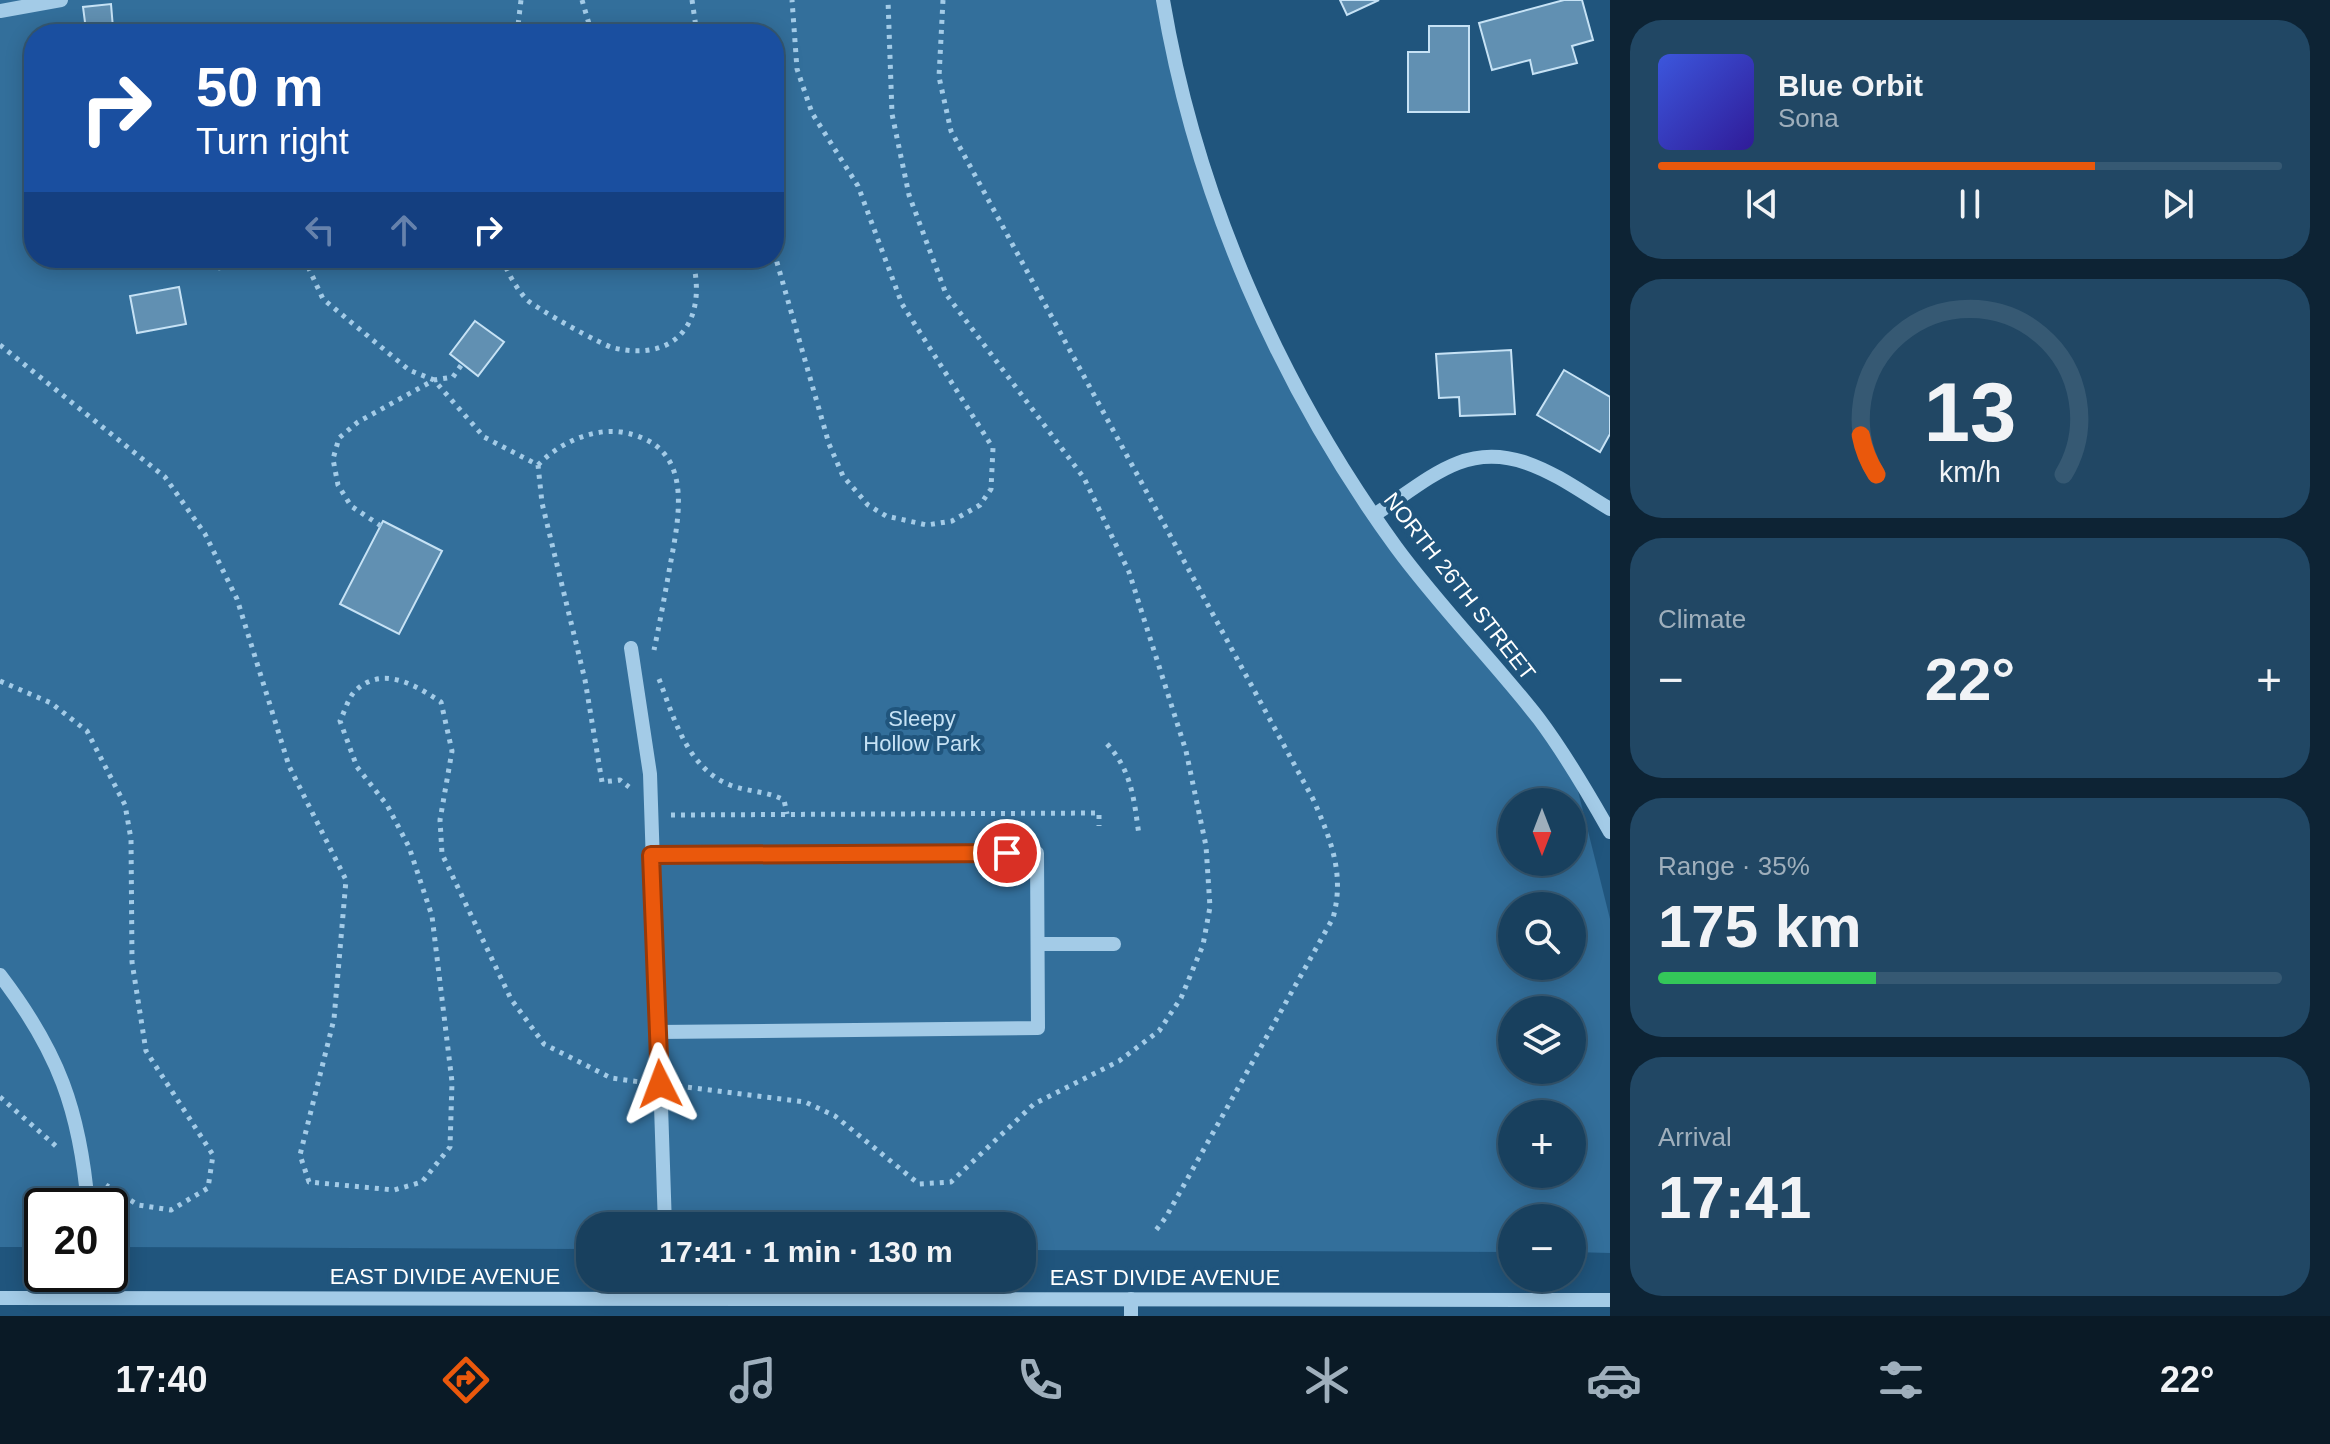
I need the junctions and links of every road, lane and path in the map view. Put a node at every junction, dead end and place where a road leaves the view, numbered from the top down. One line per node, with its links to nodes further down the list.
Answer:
1 (61, 0): 8 (street)
2 (521, 0): 9 (path)
3 (582, 0): 10 (path)
4 (692, 0): 11 (path)
5 (792, 0): 15 (path)
6 (943, 0): 41 (path)
7 (1163, 0): 20 (street, NORTH 26TH STREET)
8 (0, 11)
9 (518, 24)
10 (589, 24)
11 (696, 24)
12 (309, 268): 17 (path)
13 (509, 268): 14 (path)
14 (695, 268)
15 (779, 268)
16 (462, 364): 17 (path)
17 (434, 380): 18 (path); 21 (path)
18 (538, 465): 23 (path); 28 (path)
19 (1610, 509): 20 (street)
20 (1374, 515): 30 (street, NORTH 26TH STREET)
21 (381, 526)
22 (631, 648): 28 (street)
23 (653, 656)
24 (657, 673): 27 (path)
25 (0, 681): 38 (path)
26 (1107, 744): 31 (path)
27 (787, 814): 28 (path); 29 (path)
28 (651, 815): 32 (street)
29 (1099, 826)
30 (1610, 832)
31 (1139, 835)
32 (651, 855): 33 (street); 36 (street)
33 (1038, 944): 34 (street); 36 (street)
34 (1114, 944)
35 (0, 975): 38 (street)
36 (657, 1032): 40 (street)
37 (0, 1097): 38 (path)
38 (85, 1171): 39 (street)
39 (86, 1188)
40 (664, 1212)
41 (1153, 1234)
42 (91, 1292): 45 (street)
43 (666, 1292): 46 (street)
44 (0, 1298): 45 (street, EAST DIVIDE AVENUE)
45 (91, 1298): 46 (street, EAST DIVIDE AVENUE)
46 (666, 1298): 47 (street, EAST DIVIDE AVENUE)
47 (1131, 1299): 48 (street, EAST DIVIDE AVENUE); 49 (street)
48 (1610, 1300)
49 (1131, 1316)

